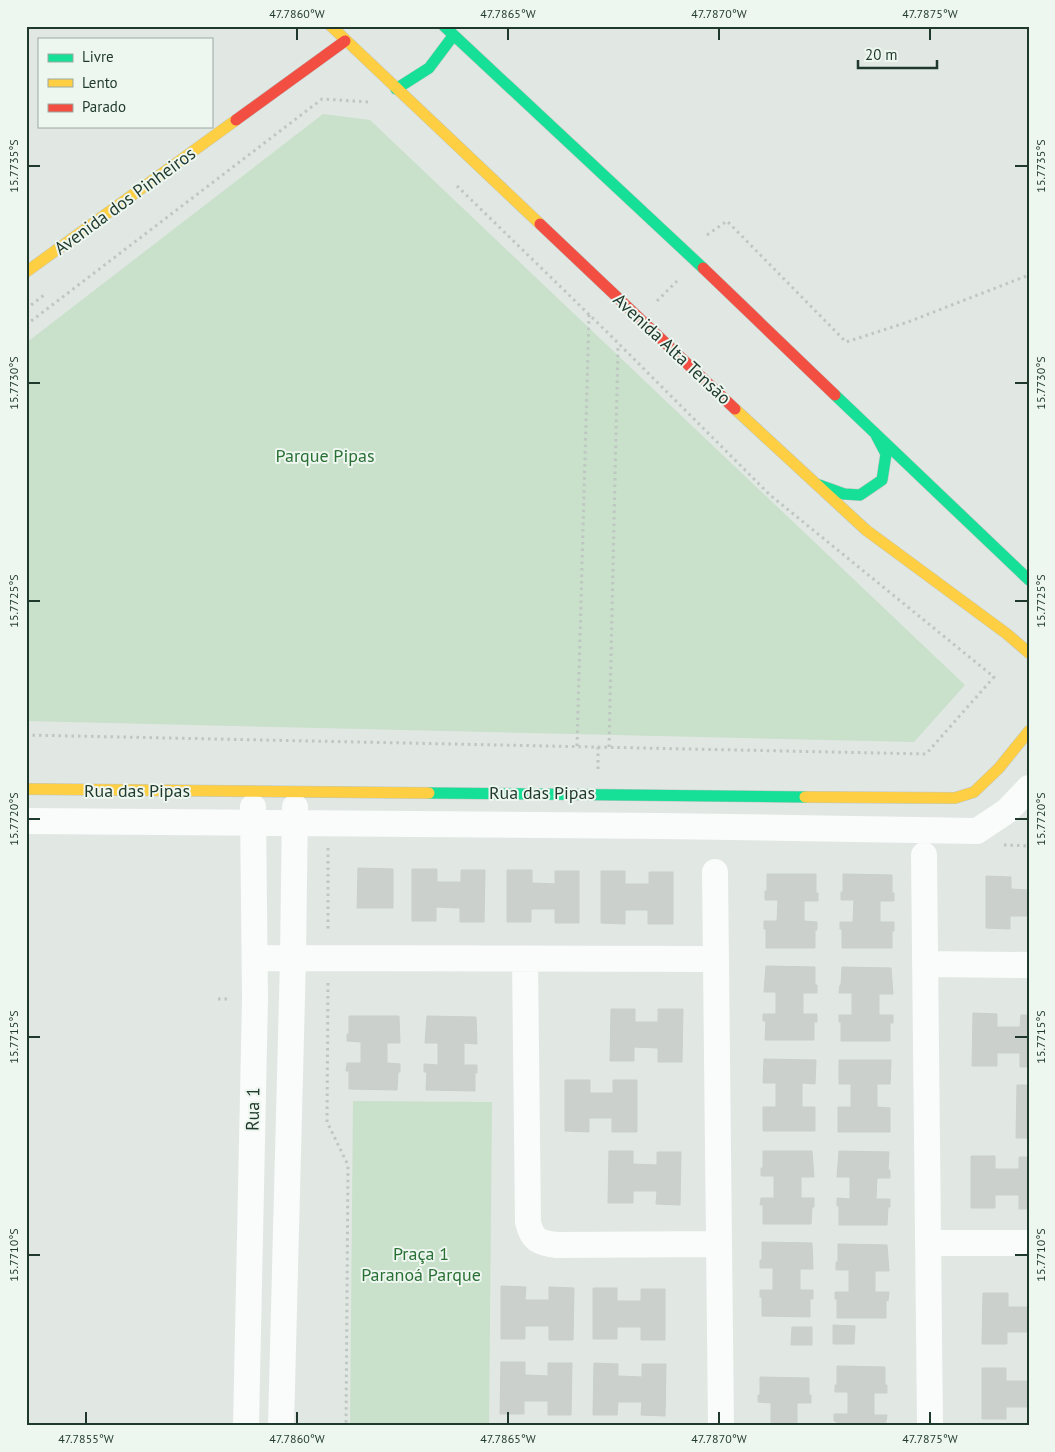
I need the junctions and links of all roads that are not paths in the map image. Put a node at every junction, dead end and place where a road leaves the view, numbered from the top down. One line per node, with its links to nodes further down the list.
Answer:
1 (331, 26): 4 (street, Avenida Alta Tensão)
2 (444, 26): 3 (street)
3 (453, 36): 5 (street); 7 (street)
4 (345, 41): 5 (street, Avenida Alta Tensão); 6 (street, Avenida dos Pinheiros)
5 (396, 89): 8 (street, Avenida Alta Tensão)
6 (26, 272)
7 (874, 430): 8 (street); 9 (street)
8 (815, 484): 10 (street, Avenida Alta Tensão)
9 (1029, 580)
10 (1029, 653)
11 (1029, 731): 15 (street, Rua das Pipas)
12 (1029, 788): 18 (street, Rua das Pipas)
13 (26, 789): 14 (street, Rua das Pipas)
14 (253, 792): 15 (street, Rua das Pipas); 17 (street, Rua 1)
15 (295, 792): 18 (street, Rua 1)
16 (26, 821): 17 (street, Rua das Pipas)
17 (253, 823): 18 (street, Rua das Pipas); 21 (street, Rua 1)
18 (295, 824): 22 (street, Rua 1)
19 (924, 855): 25 (street)
20 (715, 872): 24 (street)
21 (255, 958): 22 (street); 30 (street, Rua 1)
22 (294, 958): 23 (street); 31 (street, Rua 1)
23 (526, 959): 24 (street); 29 (street)
24 (716, 959): 29 (street)
25 (925, 964): 26 (street); 27 (street)
26 (1029, 965)
27 (928, 1243): 28 (street); 33 (street)
28 (1029, 1243)
29 (719, 1244): 32 (street)
30 (246, 1426)
31 (281, 1426)
32 (721, 1426)
33 (930, 1426)

